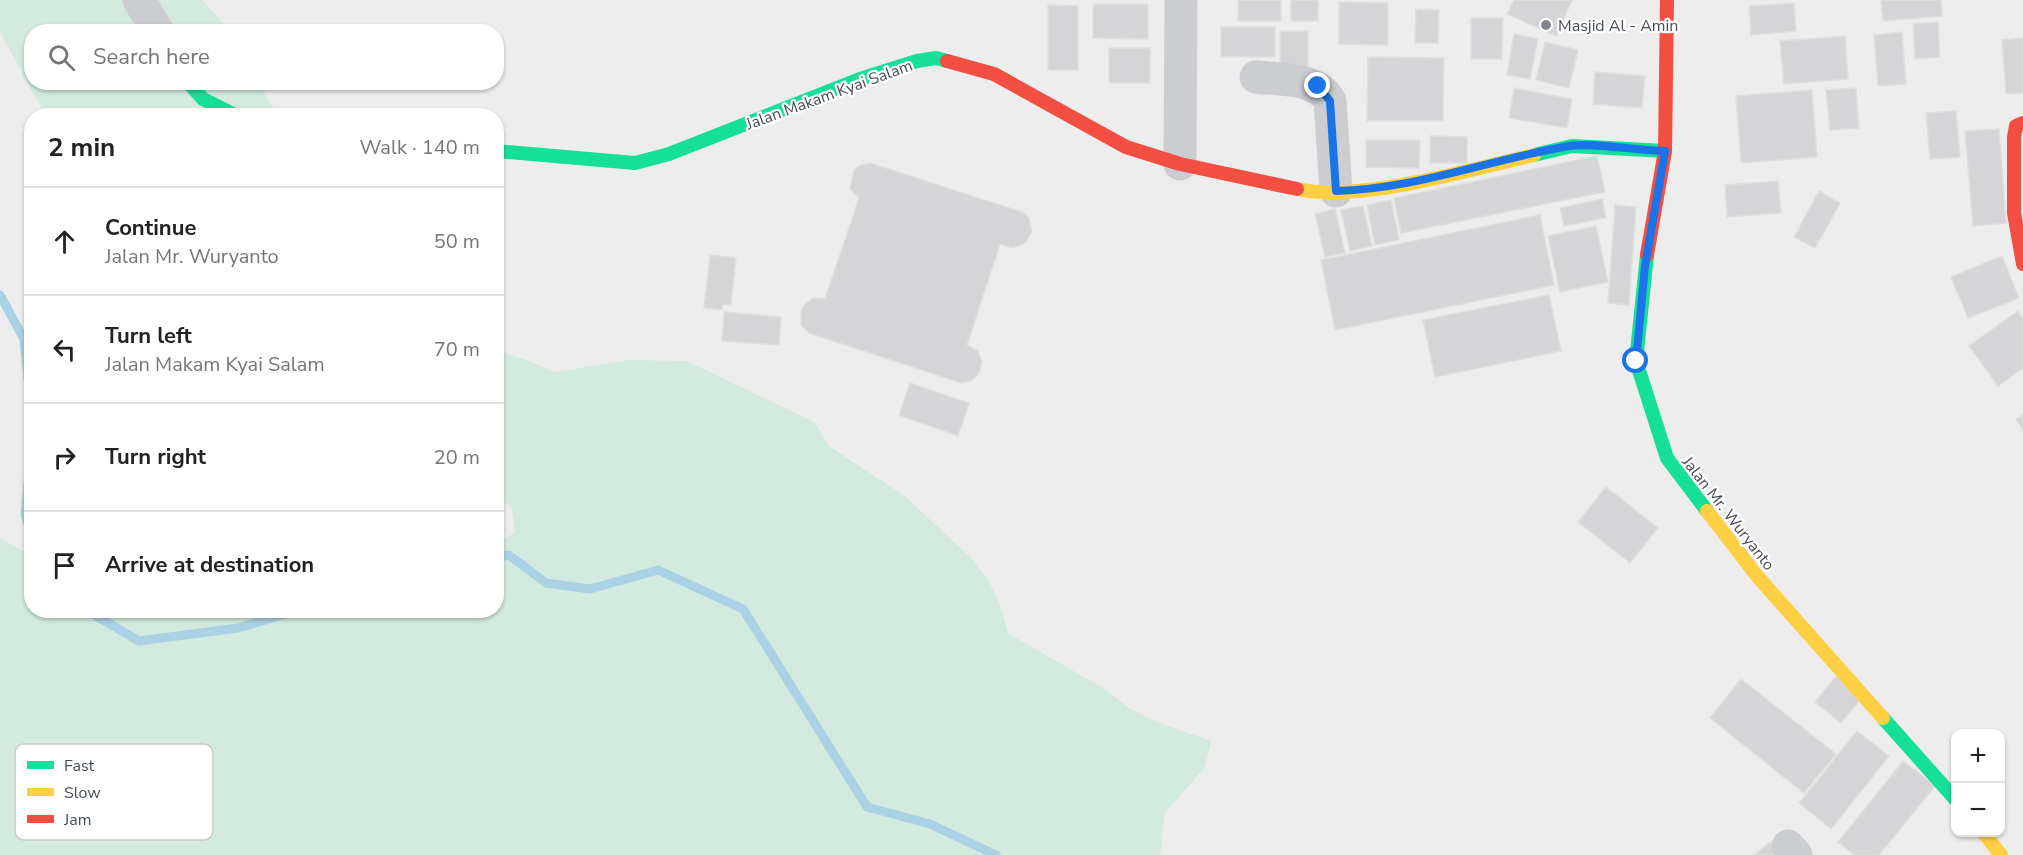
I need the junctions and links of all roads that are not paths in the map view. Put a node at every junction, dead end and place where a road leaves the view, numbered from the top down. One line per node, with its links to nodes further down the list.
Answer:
1 (139, 0): 4 (street)
2 (1181, 0): 11 (street)
3 (1667, 0): 9 (street, Jalan Mr. Wuryanto)
4 (153, 24)
5 (1256, 77): 12 (street)
6 (193, 90): 7 (street)
7 (219, 108)
8 (2023, 123): 13 (street)
9 (1665, 151): 12 (street, Jalan Makam Kyai Salam); 14 (street, Jalan Mr. Wuryanto)
10 (504, 152): 11 (street, Jalan Makam Kyai Salam)
11 (1180, 164): 12 (street, Jalan Makam Kyai Salam)
12 (1336, 191)
13 (2023, 264)
14 (1951, 794)
15 (1987, 837): 16 (street)
16 (2001, 855)

